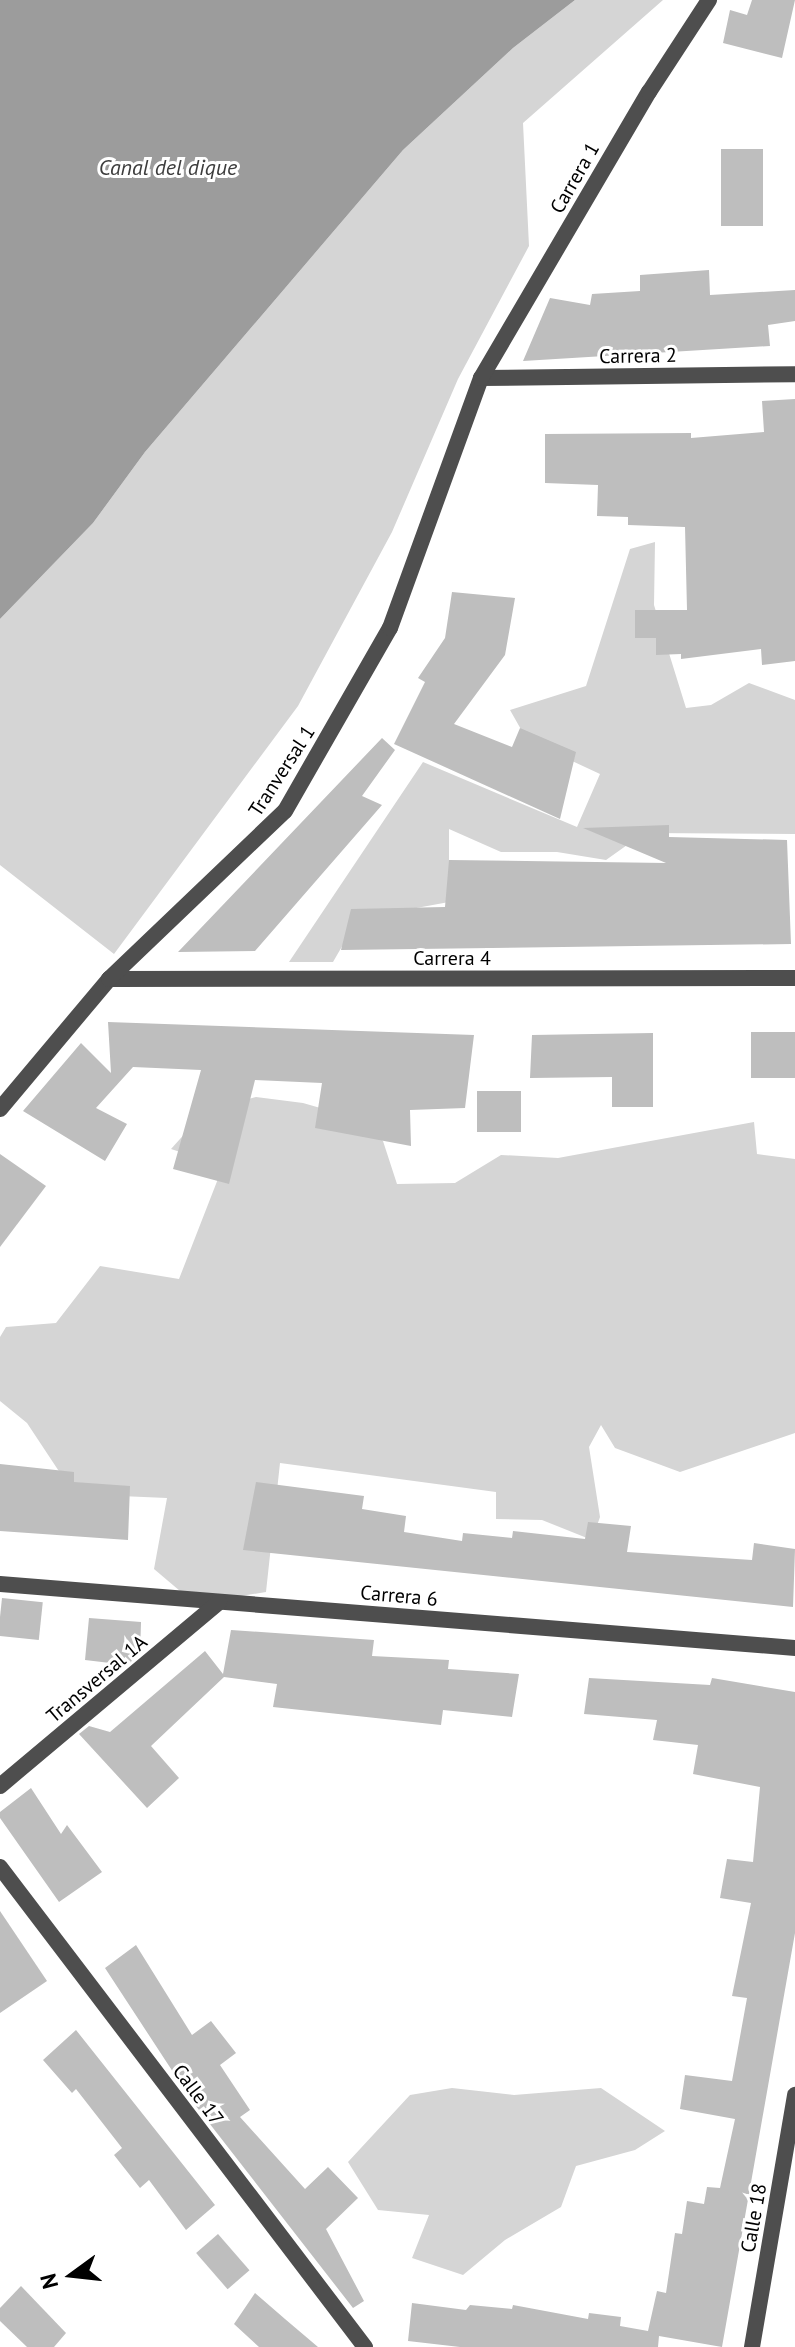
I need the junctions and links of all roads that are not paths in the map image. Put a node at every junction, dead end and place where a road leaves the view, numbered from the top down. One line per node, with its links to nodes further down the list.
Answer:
1 (709, 0): 3 (street, Carrera 1)
2 (795, 374): 3 (street, Carrera 2)
3 (481, 378): 5 (street, Tranversal 1)
4 (795, 978): 5 (street, Carrera 4)
5 (109, 979): 6 (street, Tranversal 1)
6 (0, 1109)
7 (0, 1584): 8 (street, Carrera 6)
8 (219, 1602): 9 (street, Carrera 6); 10 (street, Transversal 1A)
9 (795, 1648)
10 (0, 1786)
11 (0, 1867): 13 (street, Calle 17)
12 (795, 2095): 14 (street, Calle 18)
13 (365, 2347)
14 (752, 2347)

